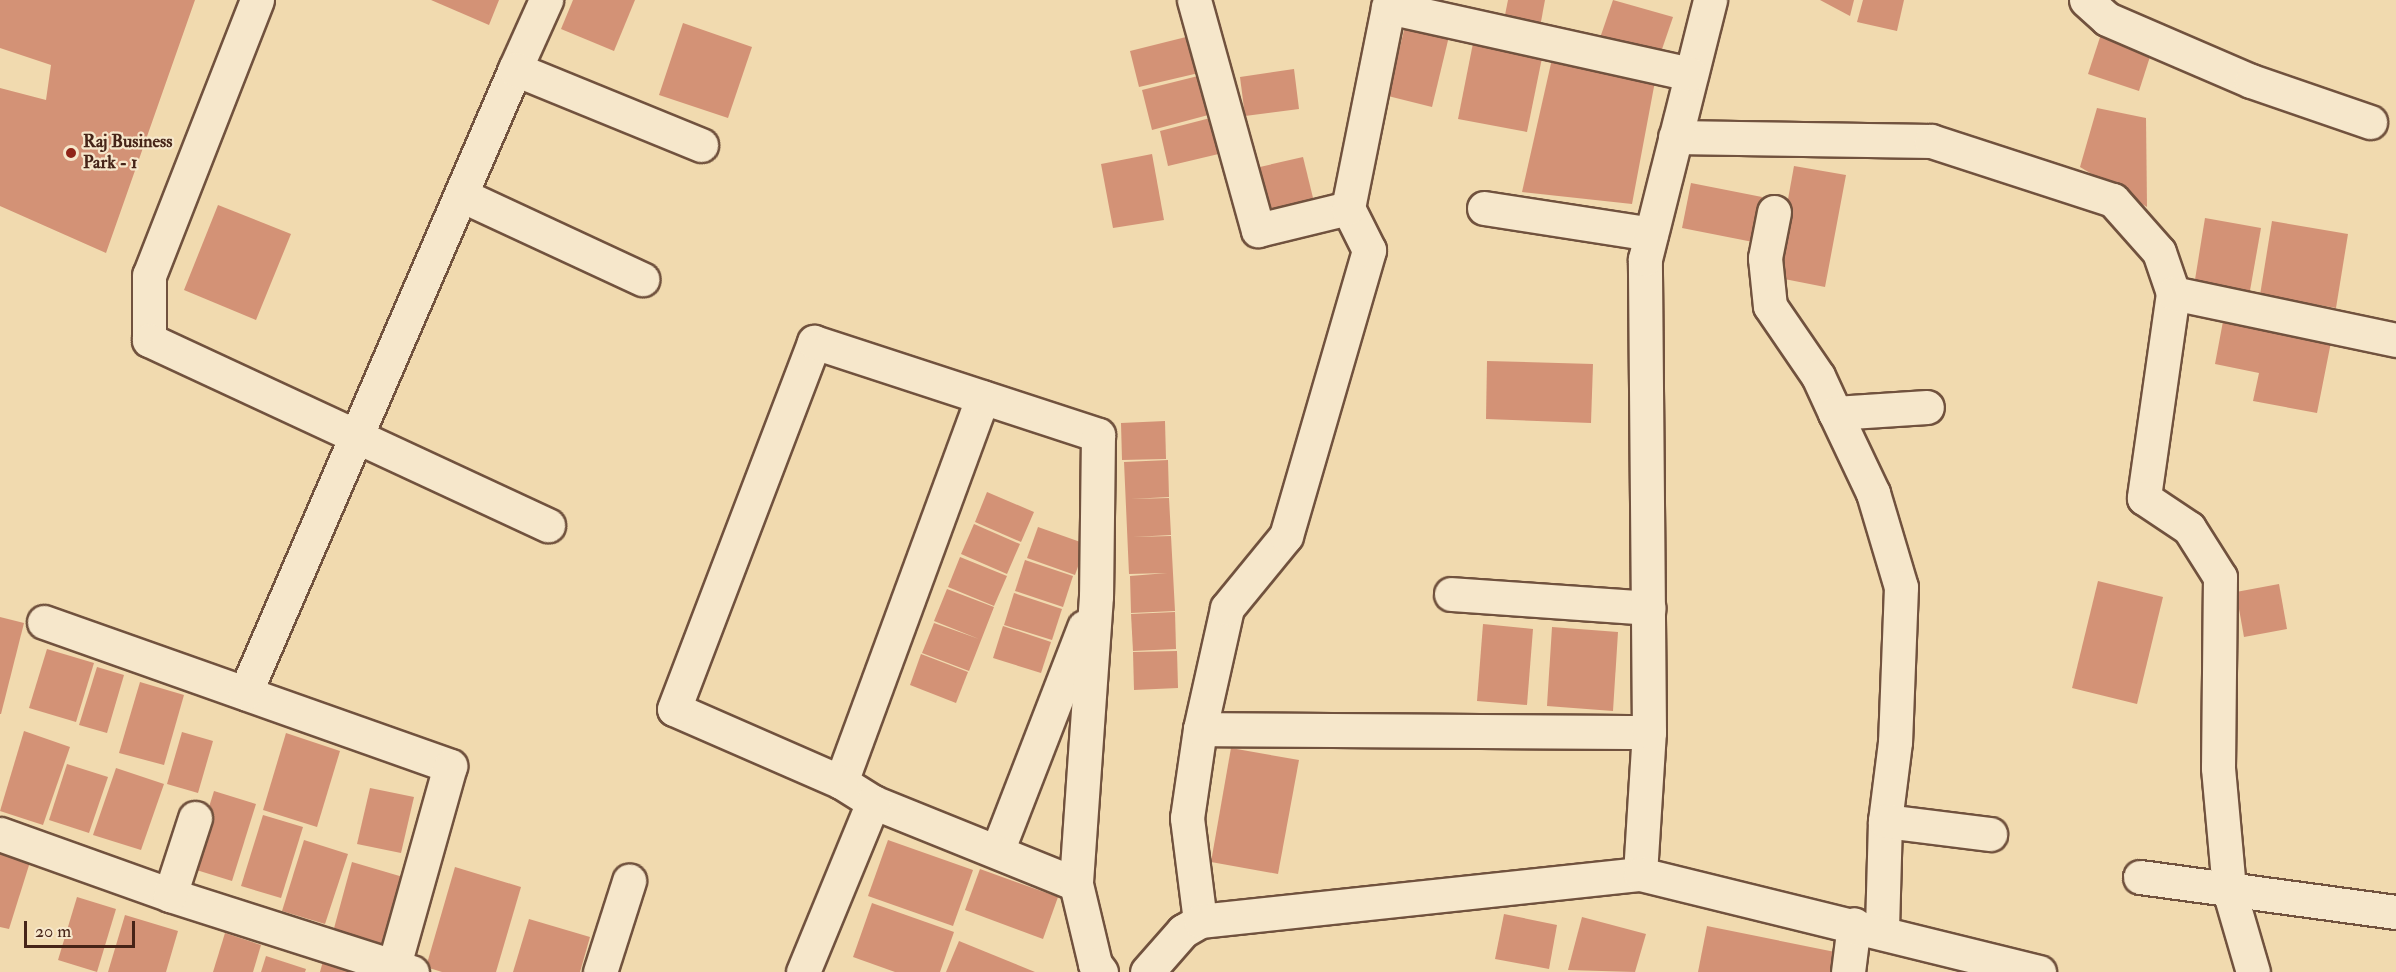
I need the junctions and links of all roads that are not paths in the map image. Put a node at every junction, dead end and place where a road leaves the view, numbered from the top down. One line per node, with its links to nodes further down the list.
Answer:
1 (257, 0): 22 (street)
2 (546, 0): 6 (street)
3 (1194, 0): 12 (street)
4 (1710, 0): 7 (street)
5 (2086, 0): 8 (street)
6 (515, 69): 10 (street); 11 (street)
7 (1691, 74): 9 (street); 12 (street)
8 (2370, 122)
9 (1676, 136): 15 (street); 17 (street)
10 (700, 145)
11 (461, 195): 16 (street); 22 (street)
12 (1348, 208): 29 (street)
13 (1484, 208): 15 (street)
14 (1774, 212): 21 (street)
15 (1651, 234): 26 (street)
16 (642, 279)
17 (2173, 293): 18 (street); 42 (street)
18 (2396, 340)
19 (982, 397): 25 (street); 31 (street); 31 (street)
20 (1927, 407): 21 (street)
21 (1835, 413): 34 (street)
22 (357, 435): 23 (street); 28 (street)
23 (548, 525)
24 (1451, 594): 26 (street)
25 (1096, 596): 37 (street); 41 (street)
26 (1649, 608): 30 (street)
27 (44, 622): 28 (street)
28 (245, 693): 47 (street)
29 (1200, 729): 30 (street); 45 (street)
30 (1649, 732): 38 (street)
31 (841, 782): 32 (street)
32 (873, 802): 37 (street); 49 (street)
33 (195, 818): 43 (street)
34 (1885, 821): 36 (street); 46 (street)
35 (0, 834): 43 (street)
36 (1990, 834)
37 (998, 849): 41 (street)
38 (1640, 874): 45 (street); 46 (street)
39 (2140, 877): 42 (street)
40 (629, 880): 48 (street)
41 (1076, 884): 50 (street)
42 (2229, 890): 44 (street); 54 (street)
43 (170, 895): 47 (street)
44 (2396, 912)
45 (1200, 921): 51 (street)
46 (1868, 927): 52 (street); 53 (street)
47 (399, 970)
48 (600, 972)
49 (803, 972)
50 (1101, 972)
51 (1147, 972)
52 (1848, 972)
53 (2039, 972)
54 (2253, 972)

